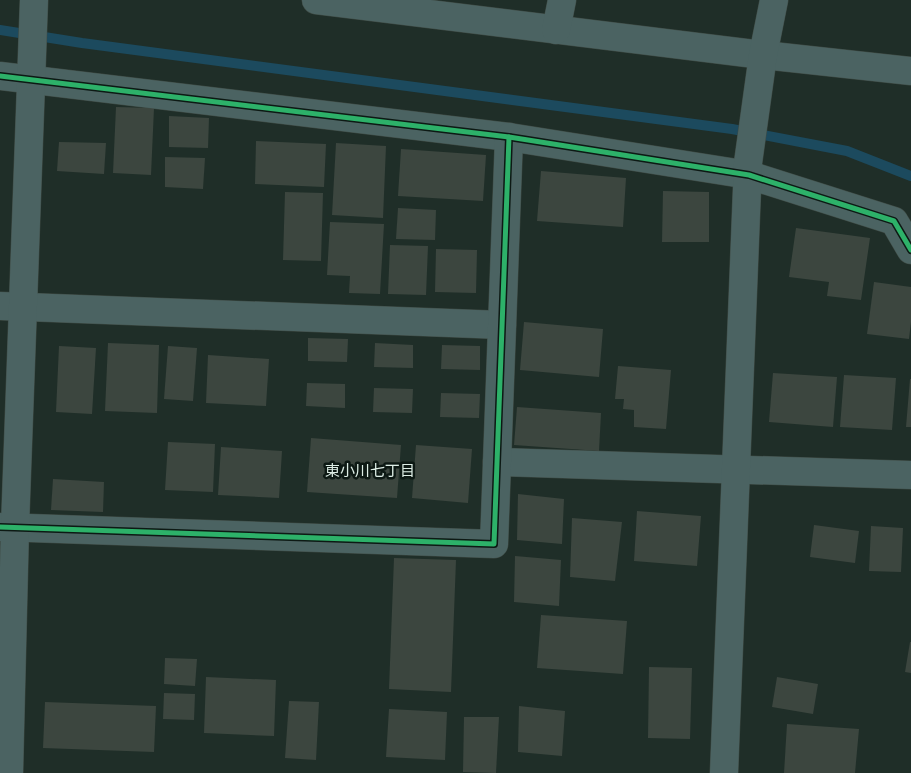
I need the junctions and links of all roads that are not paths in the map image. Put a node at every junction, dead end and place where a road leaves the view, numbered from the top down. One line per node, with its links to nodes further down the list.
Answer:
1 (316, 0): 5 (street)
2 (562, 0): 5 (street)
3 (774, 0): 6 (street)
4 (34, 3): 9 (street)
5 (556, 30): 6 (street)
6 (763, 55): 7 (street); 11 (street)
7 (911, 71)
8 (0, 76): 9 (street)
9 (32, 76): 10 (street); 13 (street)
10 (509, 137): 11 (street); 14 (street)
11 (748, 169): 12 (street); 16 (street)
12 (911, 250)
13 (12, 306): 14 (street); 18 (street)
14 (502, 325): 15 (street)
15 (497, 462): 16 (street); 18 (street)
16 (737, 469): 17 (street); 20 (street)
17 (911, 475)
18 (8, 527): 19 (street)
19 (9, 773)
20 (724, 773)

